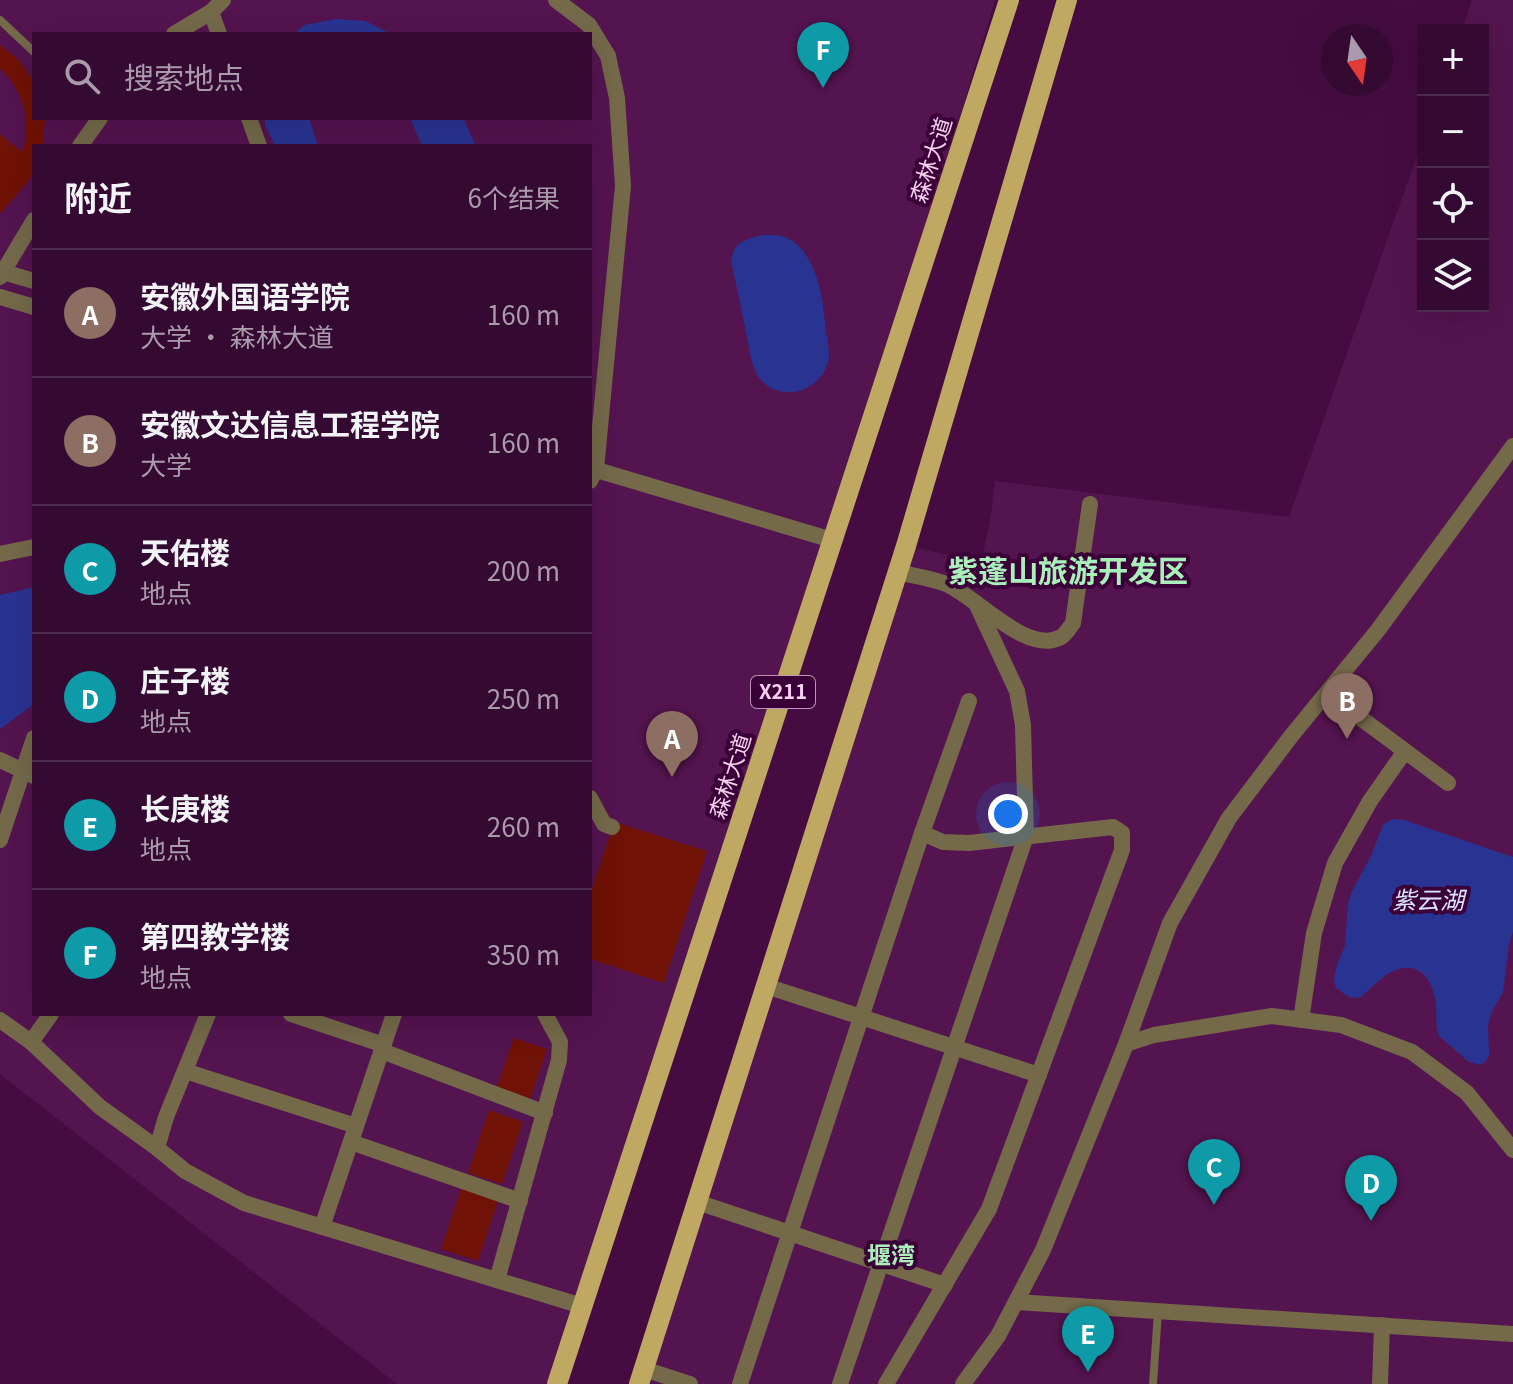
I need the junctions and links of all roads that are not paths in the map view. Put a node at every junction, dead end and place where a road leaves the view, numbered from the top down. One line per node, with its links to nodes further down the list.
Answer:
1 (556, 0): 19 (street)
2 (1009, 0): 21 (main road, 森林大道 / X211)
3 (1067, 0): 24 (main road)
4 (217, 6): 6 (street); 7 (street)
5 (0, 20): 8 (lane)
6 (177, 32)
7 (219, 32)
8 (32, 50)
9 (99, 120): 11 (street)
10 (250, 120): 12 (street)
11 (81, 144)
12 (258, 144)
13 (32, 223): 14 (street)
14 (2, 274): 15 (street)
15 (32, 281)
16 (0, 297): 17 (street)
17 (32, 306)
18 (1513, 446): 26 (street)
19 (592, 473): 21 (street)
20 (1090, 504): 25 (street)
21 (832, 540): 65 (main road, 森林大道 / X211)
22 (32, 547): 23 (street)
23 (0, 554)
24 (898, 572): 25 (street); 38 (main road)
25 (976, 603): 36 (street)
26 (1327, 693): 28 (street); 48 (street)
27 (969, 701): 35 (street)
28 (1405, 751): 32 (street); 46 (street)
29 (32, 752): 31 (street)
30 (0, 760): 31 (street)
31 (29, 773): 37 (street)
32 (1448, 783)
33 (592, 802): 34 (street)
34 (612, 827)
35 (922, 833): 36 (street); 44 (street)
36 (1026, 836): 50 (street); 52 (street)
37 (0, 840)
38 (766, 986): 44 (street); 58 (main road)
39 (50, 1016): 47 (street)
40 (207, 1016): 51 (street)
41 (296, 1016): 49 (street)
42 (393, 1016): 49 (street)
43 (546, 1016): 53 (street)
44 (861, 1018): 50 (street); 60 (street)
45 (0, 1020): 47 (street)
46 (1301, 1020): 48 (street); 56 (street)
47 (31, 1042): 55 (street)
48 (1126, 1044): 64 (street)
49 (383, 1048): 53 (street); 54 (street)
50 (954, 1049): 52 (street); 61 (street)
51 (185, 1071): 54 (street); 55 (street)
52 (1039, 1075): 63 (street)
53 (545, 1113): 57 (street)
54 (354, 1134): 57 (street); 59 (street)
55 (157, 1148): 59 (street)
56 (1513, 1150)
57 (520, 1201): 62 (street)
58 (697, 1202): 60 (street); 69 (main road)
59 (322, 1227): 62 (street)
60 (790, 1232): 61 (street); 72 (street)
61 (881, 1263): 63 (street); 73 (street)
62 (497, 1280): 65 (street)
63 (945, 1285): 74 (street)
64 (1016, 1302): 66 (street); 75 (street)
65 (582, 1306): 70 (main road, 森林大道 / X211)
66 (1158, 1311): 67 (street); 76 (lane)
67 (1382, 1325): 68 (street); 77 (street)
68 (1513, 1334)
69 (642, 1377): 71 (street)
70 (557, 1384)
71 (690, 1384)
72 (740, 1384)
73 (840, 1384)
74 (886, 1384)
75 (963, 1384)
76 (1153, 1384)
77 (1380, 1384)

